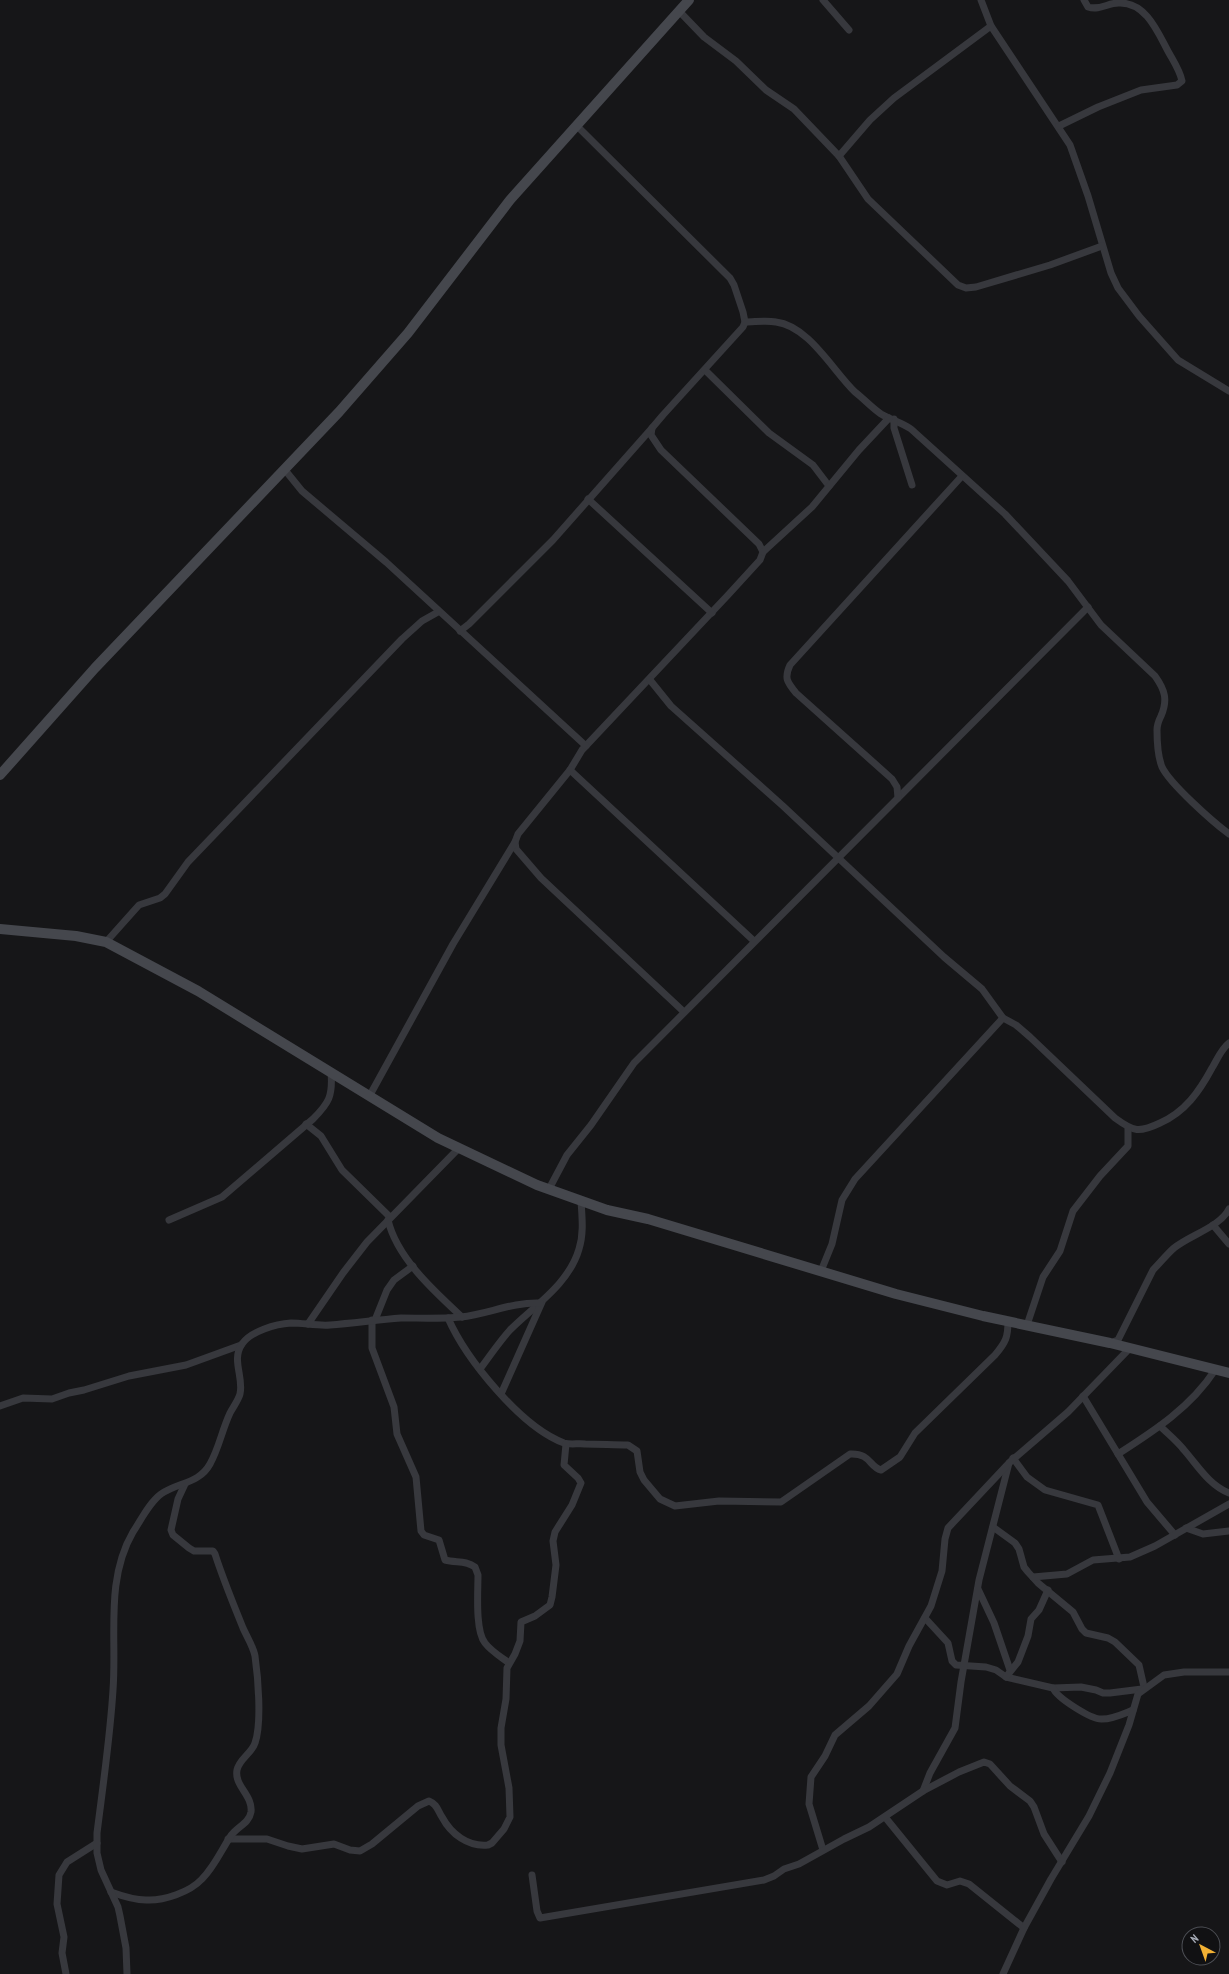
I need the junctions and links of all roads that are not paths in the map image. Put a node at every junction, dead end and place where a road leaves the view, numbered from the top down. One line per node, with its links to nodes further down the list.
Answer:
1 (689, 0): 5 (street)
2 (823, 0): 7 (street)
3 (1084, 0): 9 (street)
4 (983, 1): 6 (street)
5 (679, 11): 8 (street); 10 (street)
6 (991, 26): 9 (street); 10 (street)
7 (850, 30)
8 (578, 126): 12 (street); 17 (street)
9 (1058, 126): 11 (street)
10 (839, 156): 11 (street)
11 (1102, 246): 14 (street)
12 (745, 322): 13 (street); 15 (street)
13 (705, 370): 16 (street); 20 (street)
14 (1229, 392)
15 (892, 418): 18 (street); 19 (street); 20 (street)
16 (652, 428): 21 (street); 22 (street)
17 (285, 470): 24 (street); 30 (street)
18 (962, 476): 23 (street); 31 (street)
19 (912, 485)
20 (829, 486): 22 (street)
21 (588, 499): 25 (street); 26 (street)
22 (763, 552): 25 (street)
23 (1088, 607): 31 (street); 32 (street)
24 (438, 612): 26 (street); 37 (street)
25 (712, 613): 27 (street)
26 (460, 631): 28 (street)
27 (650, 680): 28 (street); 34 (street)
28 (586, 746): 29 (street)
29 (570, 770): 33 (street); 36 (street)
30 (0, 775)
31 (898, 798): 34 (street)
32 (1229, 834)
33 (515, 842): 38 (street); 42 (street)
34 (837, 858): 36 (street); 39 (street)
35 (0, 929): 37 (street)
36 (754, 941): 38 (street)
37 (106, 942): 41 (street)
38 (684, 1012): 46 (street)
39 (1003, 1018): 44 (street); 54 (street)
40 (1229, 1044): 44 (street)
41 (331, 1072): 42 (street); 43 (street)
42 (370, 1095): 45 (street)
43 (306, 1124): 49 (street); 50 (street)
44 (1128, 1128): 61 (street)
45 (459, 1148): 46 (street); 49 (street)
46 (549, 1189): 47 (street)
47 (581, 1201): 54 (street); 55 (street)
48 (1229, 1209): 51 (street)
49 (389, 1218): 53 (street); 60 (street)
50 (169, 1220)
51 (1213, 1225): 52 (street); 62 (street)
52 (1229, 1244)
53 (413, 1266): 56 (street); 58 (street)
54 (821, 1270): 59 (street)
55 (541, 1302): 56 (street); 65 (street); 68 (street)
56 (462, 1317): 57 (street)
57 (448, 1318): 58 (street); 65 (street)
58 (374, 1320): 60 (street); 87 (street)
59 (1008, 1321): 61 (street); 72 (street)
60 (308, 1324): 63 (street)
61 (1028, 1325): 62 (street)
62 (1110, 1343): 64 (street)
63 (241, 1345): 70 (street); 75 (street)
64 (1130, 1348): 66 (street); 69 (street)
65 (480, 1369): 68 (street)
66 (1215, 1370): 67 (street); 71 (street)
67 (1229, 1373)
68 (501, 1394): 72 (street)
69 (1083, 1396): 73 (street); 74 (street)
70 (0, 1406)
71 (1160, 1426): 73 (street); 76 (street)
72 (566, 1444): 87 (street)
73 (1118, 1454): 81 (street)
74 (1012, 1460): 78 (street); 82 (street); 86 (street)
75 (185, 1484): 97 (street); 98 (street)
76 (1229, 1492)
77 (1229, 1504): 79 (street)
78 (993, 1527): 83 (street); 84 (street)
79 (1186, 1528): 80 (street); 81 (street)
80 (1229, 1532)
81 (1174, 1535): 82 (street)
82 (1119, 1560): 83 (street)
83 (1033, 1577): 85 (street)
84 (978, 1588): 88 (street); 89 (street)
85 (1048, 1590): 89 (street); 93 (street)
86 (925, 1618): 88 (street); 99 (street)
87 (509, 1663): 97 (street)
88 (964, 1665): 91 (street); 95 (street)
89 (1010, 1670): 91 (street)
90 (1229, 1672): 93 (street)
91 (1006, 1677): 92 (street)
92 (1053, 1688): 93 (street); 94 (street)
93 (1143, 1688): 94 (street)
94 (1133, 1710): 100 (street)
95 (924, 1791): 96 (street); 100 (street)
96 (885, 1817): 99 (street); 103 (street)
97 (228, 1839): 102 (street)
98 (97, 1843): 102 (street); 104 (street)
99 (823, 1850): 101 (street)
100 (1062, 1862): 103 (street)
101 (532, 1875)
102 (111, 1892): 105 (street)
103 (1024, 1928): 106 (street)
104 (66, 1974)
105 (127, 1974)
106 (1003, 1974)

